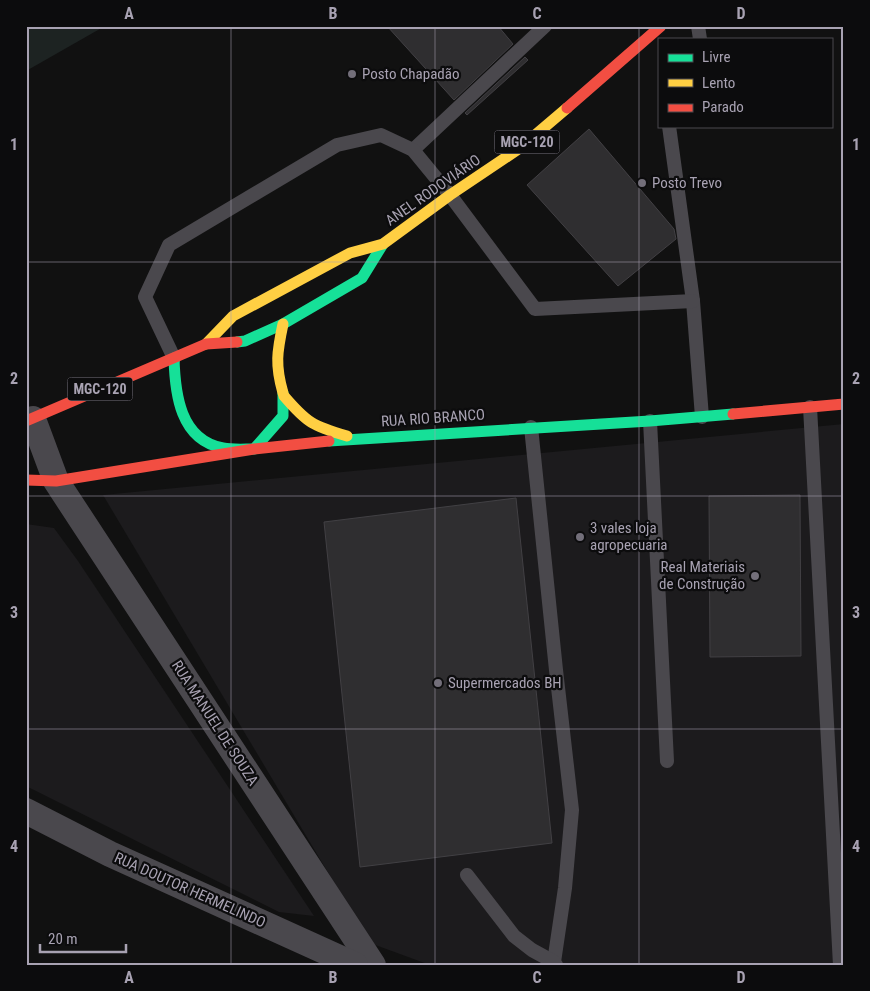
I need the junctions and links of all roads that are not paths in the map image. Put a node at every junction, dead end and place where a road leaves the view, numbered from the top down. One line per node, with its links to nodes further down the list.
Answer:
1 (546, 26): 4 (lane)
2 (660, 26): 5 (main road, ANEL RODOVIÁRIO / MGC-120)
3 (668, 128): 7 (lane)
4 (413, 150): 5 (lane); 10 (lane)
5 (450, 195): 6 (main road, ANEL RODOVIÁRIO / MGC-120); 7 (lane)
6 (383, 244): 8 (main road, ANEL RODOVIÁRIO / MGC-120); 9 (main road, ANEL RODOVIÁRIO / MGC-120)
7 (693, 301): 14 (lane)
8 (283, 324): 9 (main road, ANEL RODOVIÁRIO / MGC-120); 11 (main road)
9 (206, 344): 10 (main road, ANEL RODOVIÁRIO / MGC-120)
10 (174, 358): 15 (main road, ANEL RODOVIÁRIO / MGC-120); 19 (main road)
11 (284, 396): 18 (main road); 19 (main road)
12 (844, 404): 13 (main road, RUA RIO BRANCO)
13 (810, 407): 14 (main road, RUA RIO BRANCO); 28 (lane)
14 (702, 417): 16 (main road, RUA RIO BRANCO)
15 (30, 420): 21 (street, RUA MANUEL DE SOUZA)
16 (650, 421): 17 (main road, RUA RIO BRANCO); 22 (lane)
17 (532, 427): 18 (main road, RUA RIO BRANCO); 25 (lane)
18 (356, 438): 19 (main road, RUA RIO BRANCO)
19 (254, 449): 21 (main road, RUA RIO BRANCO)
20 (26, 480): 21 (main road, RUA RIO BRANCO)
21 (56, 481): 27 (street, RUA MANUEL DE SOUZA)
22 (667, 760)
23 (26, 811): 26 (street, RUA DOUTOR HERMELINDO)
24 (467, 875): 25 (lane)
25 (555, 963)
26 (355, 965)
27 (373, 965)
28 (840, 965)

